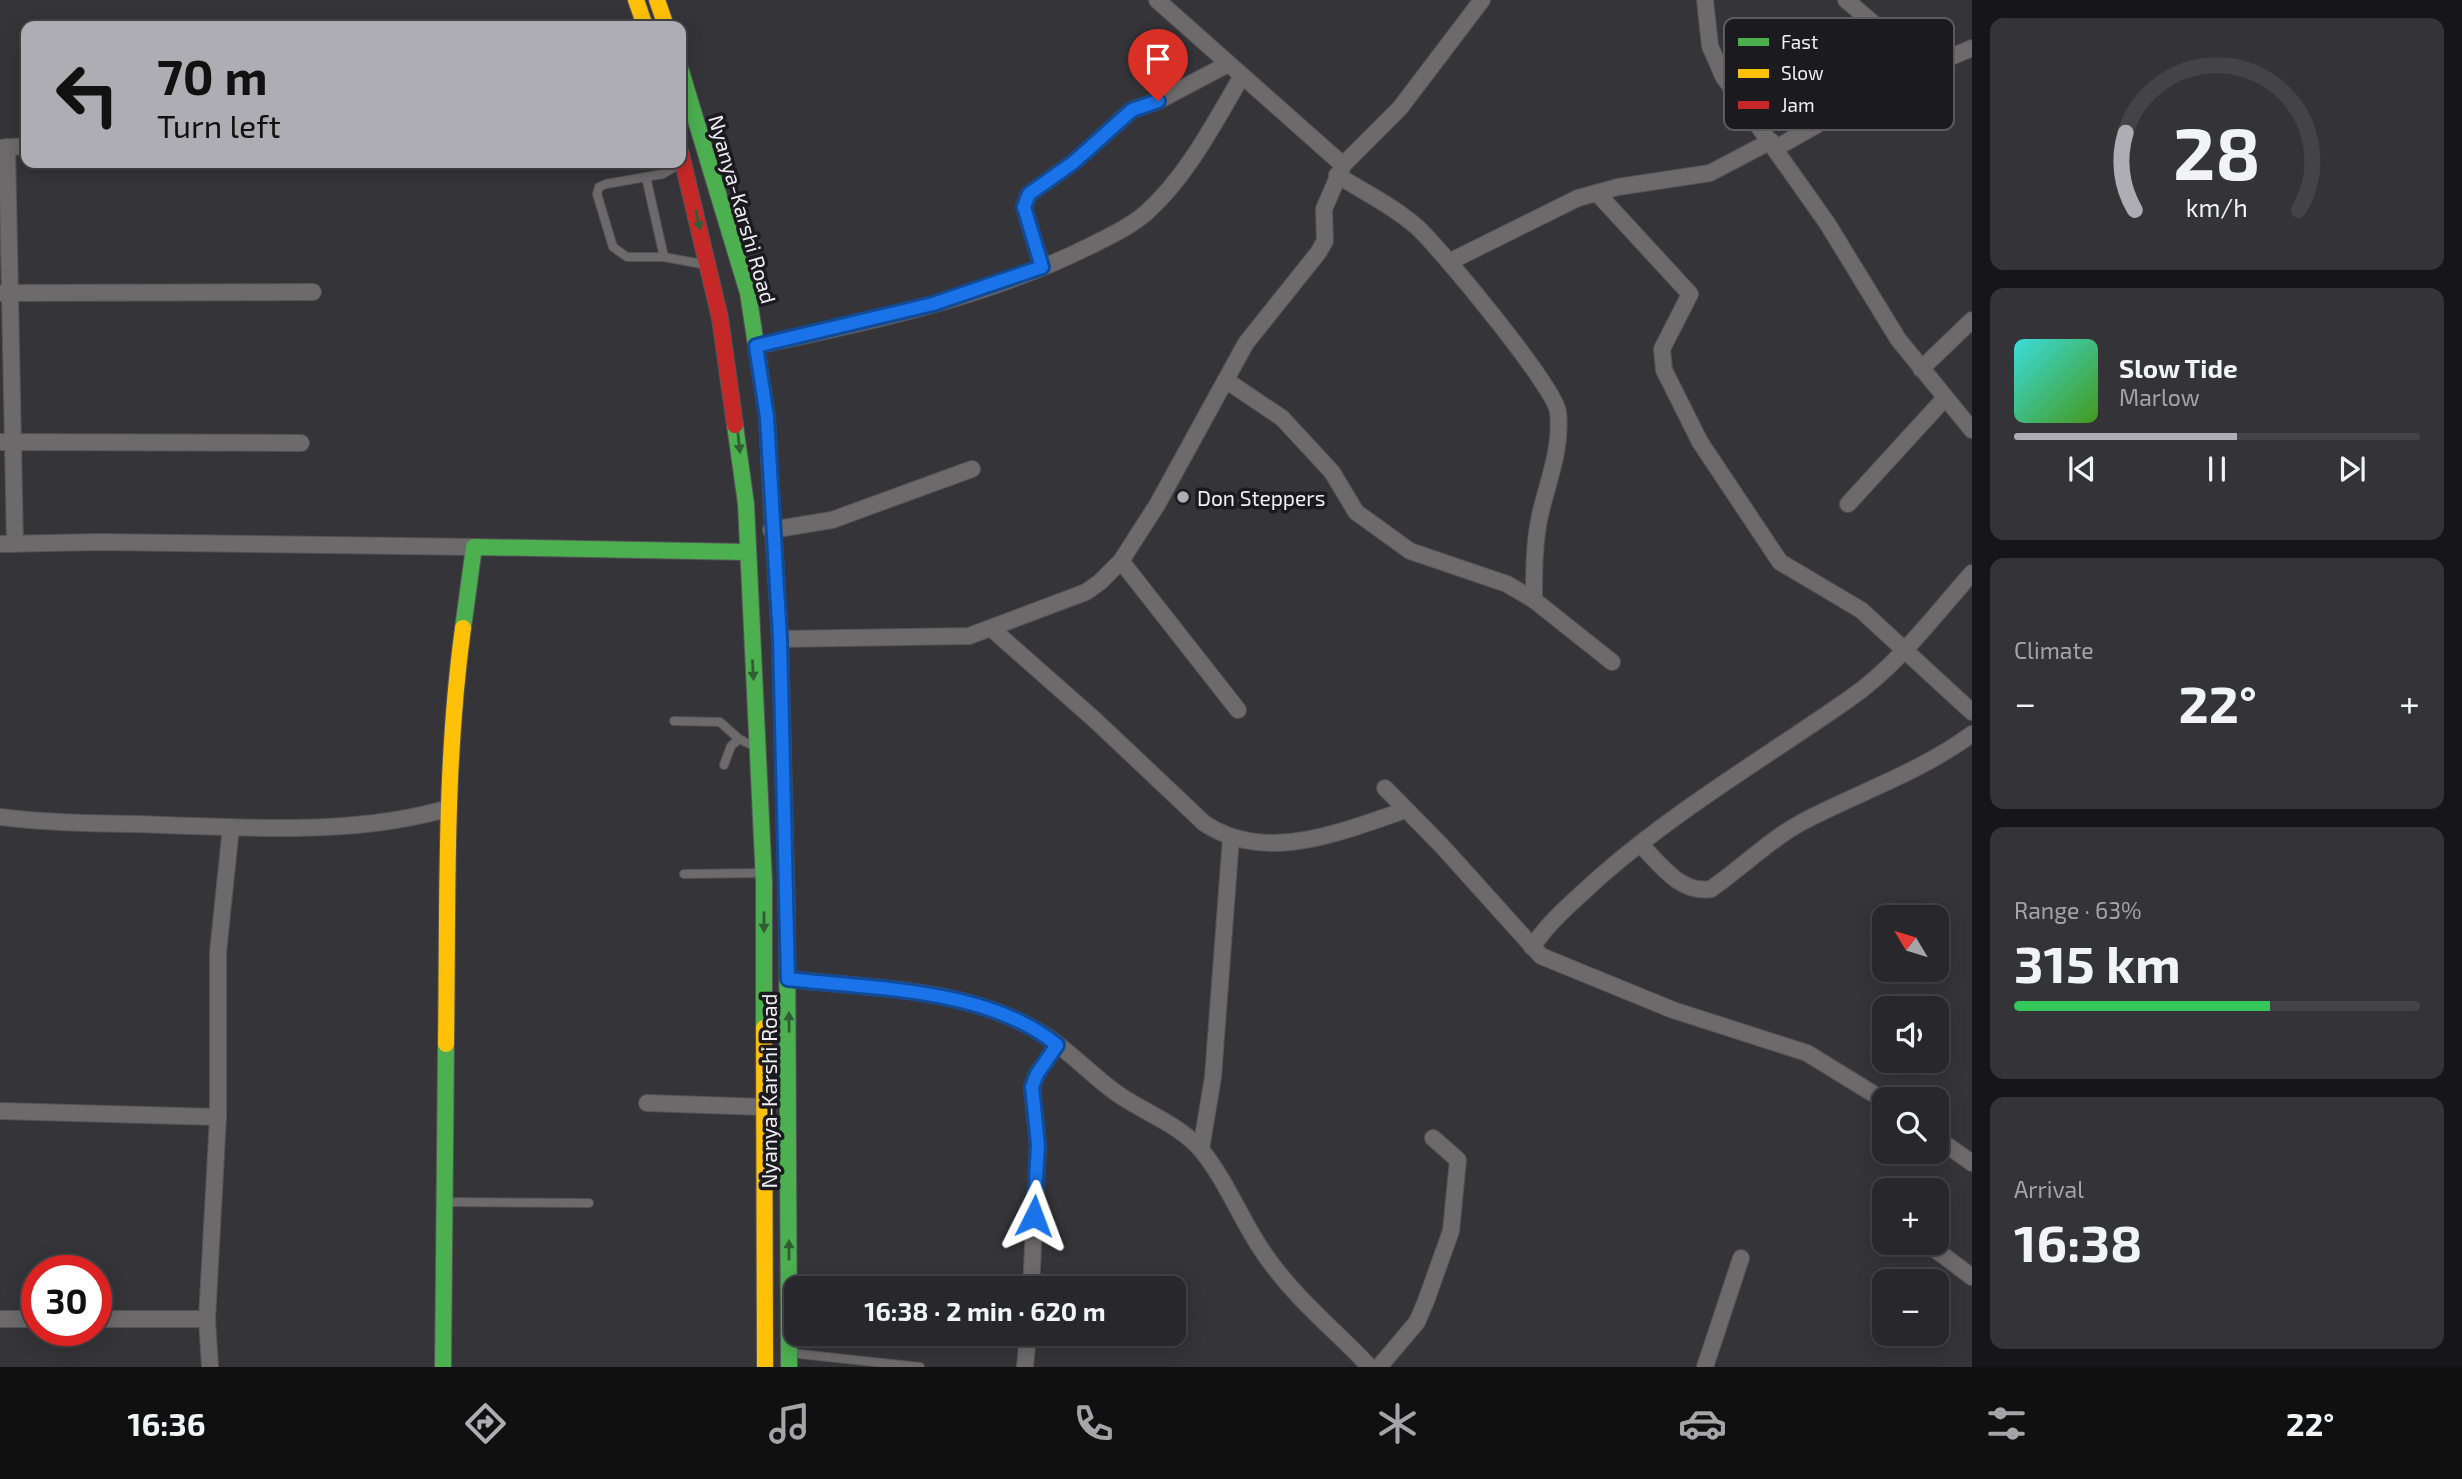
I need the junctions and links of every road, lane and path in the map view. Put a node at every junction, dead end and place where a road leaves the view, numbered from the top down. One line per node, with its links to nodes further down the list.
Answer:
1 (636, 0): 8 (main road)
2 (657, 0): 9 (main road)
3 (1157, 0): 12 (street)
4 (1482, 0): 22 (street)
5 (1705, 0): 14 (street)
6 (1846, 0): 7 (street)
7 (1867, 18)
8 (643, 21)
9 (664, 21)
10 (1972, 48): 11 (street)
11 (1954, 56)
12 (1228, 64): 13 (street); 28 (street)
13 (1242, 76): 22 (street); 28 (street)
14 (1724, 77)
15 (686, 88): 32 (main road, Nyanya-Karshi Road)
16 (1764, 130): 18 (street)
17 (1801, 130): 18 (street)
18 (1774, 144): 24 (street); 33 (street)
19 (4, 147): 30 (street)
20 (671, 168): 23 (lane)
21 (683, 168): 27 (main road, Nyanya-Karshi Road, one-way to 27)
22 (1340, 170): 26 (street); 34 (street)
23 (646, 177): 25 (lane); 25 (lane)
24 (1597, 193): 26 (street); 50 (street)
25 (664, 257): 27 (lane)
26 (1449, 261): 47 (street)
27 (708, 266): 44 (main road, Nyanya-Karshi Road, one-way to 44)
28 (1042, 267): 32 (street)
29 (313, 292): 30 (street)
30 (5, 293): 37 (street)
31 (1972, 320): 33 (street)
32 (756, 346): 41 (main road, Nyanya-Karshi Road)
33 (1921, 369): 35 (street)
34 (1227, 381): 45 (street); 47 (street)
35 (1945, 398): 36 (street); 40 (street)
36 (1972, 430)
37 (7, 442): 38 (street); 42 (street)
38 (300, 443)
39 (972, 469): 41 (street)
40 (1848, 504)
41 (771, 530): 49 (main road, Nyanya-Karshi Road)
42 (8, 544): 43 (street)
43 (474, 547): 44 (main road); 60 (main road)
44 (747, 552): 57 (main road, Nyanya-Karshi Road, one-way to 57)
45 (1121, 561): 48 (street); 52 (street)
46 (1972, 573): 50 (street)
47 (1534, 600): 51 (street)
48 (992, 629): 49 (street); 64 (street)
49 (780, 639): 66 (main road, Nyanya-Karshi Road)
50 (1906, 648): 53 (street); 65 (street)
51 (1612, 662)
52 (1238, 710)
53 (1972, 712)
54 (674, 721): 56 (lane)
55 (1972, 734): 65 (street)
56 (739, 739): 57 (lane); 58 (lane)
57 (757, 747): 67 (main road, Nyanya-Karshi Road)
58 (724, 765)
59 (1385, 788): 61 (street)
60 (449, 808): 63 (street); 81 (main road)
61 (1406, 810): 64 (street); 69 (street)
62 (0, 817): 63 (street)
63 (231, 827): 76 (street)
64 (1231, 838): 79 (street)
65 (1640, 844): 69 (street)
66 (785, 859): 67 (main road); 70 (main road, Nyanya-Karshi Road)
67 (763, 868): 68 (lane); 74 (main road, Nyanya-Karshi Road, one-way to 74)
68 (684, 874)
69 (1532, 947): 72 (street)
70 (788, 979): 71 (street); 92 (main road, Nyanya-Karshi Road, one-way to 70)
71 (1057, 1045): 79 (street); 85 (street)
72 (1872, 1093)
73 (647, 1103): 74 (street)
74 (765, 1107): 95 (main road, Nyanya-Karshi Road)
75 (0, 1111): 76 (street)
76 (218, 1117): 90 (street)
77 (1433, 1138): 99 (street)
78 (1949, 1147): 80 (street)
79 (1201, 1150): 98 (street)
80 (1972, 1163)
81 (446, 1202): 82 (lane); 94 (main road)
82 (589, 1203)
83 (1943, 1255): 86 (street)
84 (1741, 1258): 100 (street)
85 (1032, 1276)
86 (1972, 1276)
87 (0, 1319): 88 (street)
88 (21, 1319)
89 (112, 1319): 90 (street)
90 (207, 1319): 93 (street)
91 (1027, 1346): 97 (street)
92 (789, 1360): 96 (lane)
93 (210, 1367)
94 (443, 1367)
95 (765, 1367)
96 (920, 1367)
97 (1025, 1367)
98 (1370, 1367)
99 (1379, 1367)
100 (1705, 1367)

